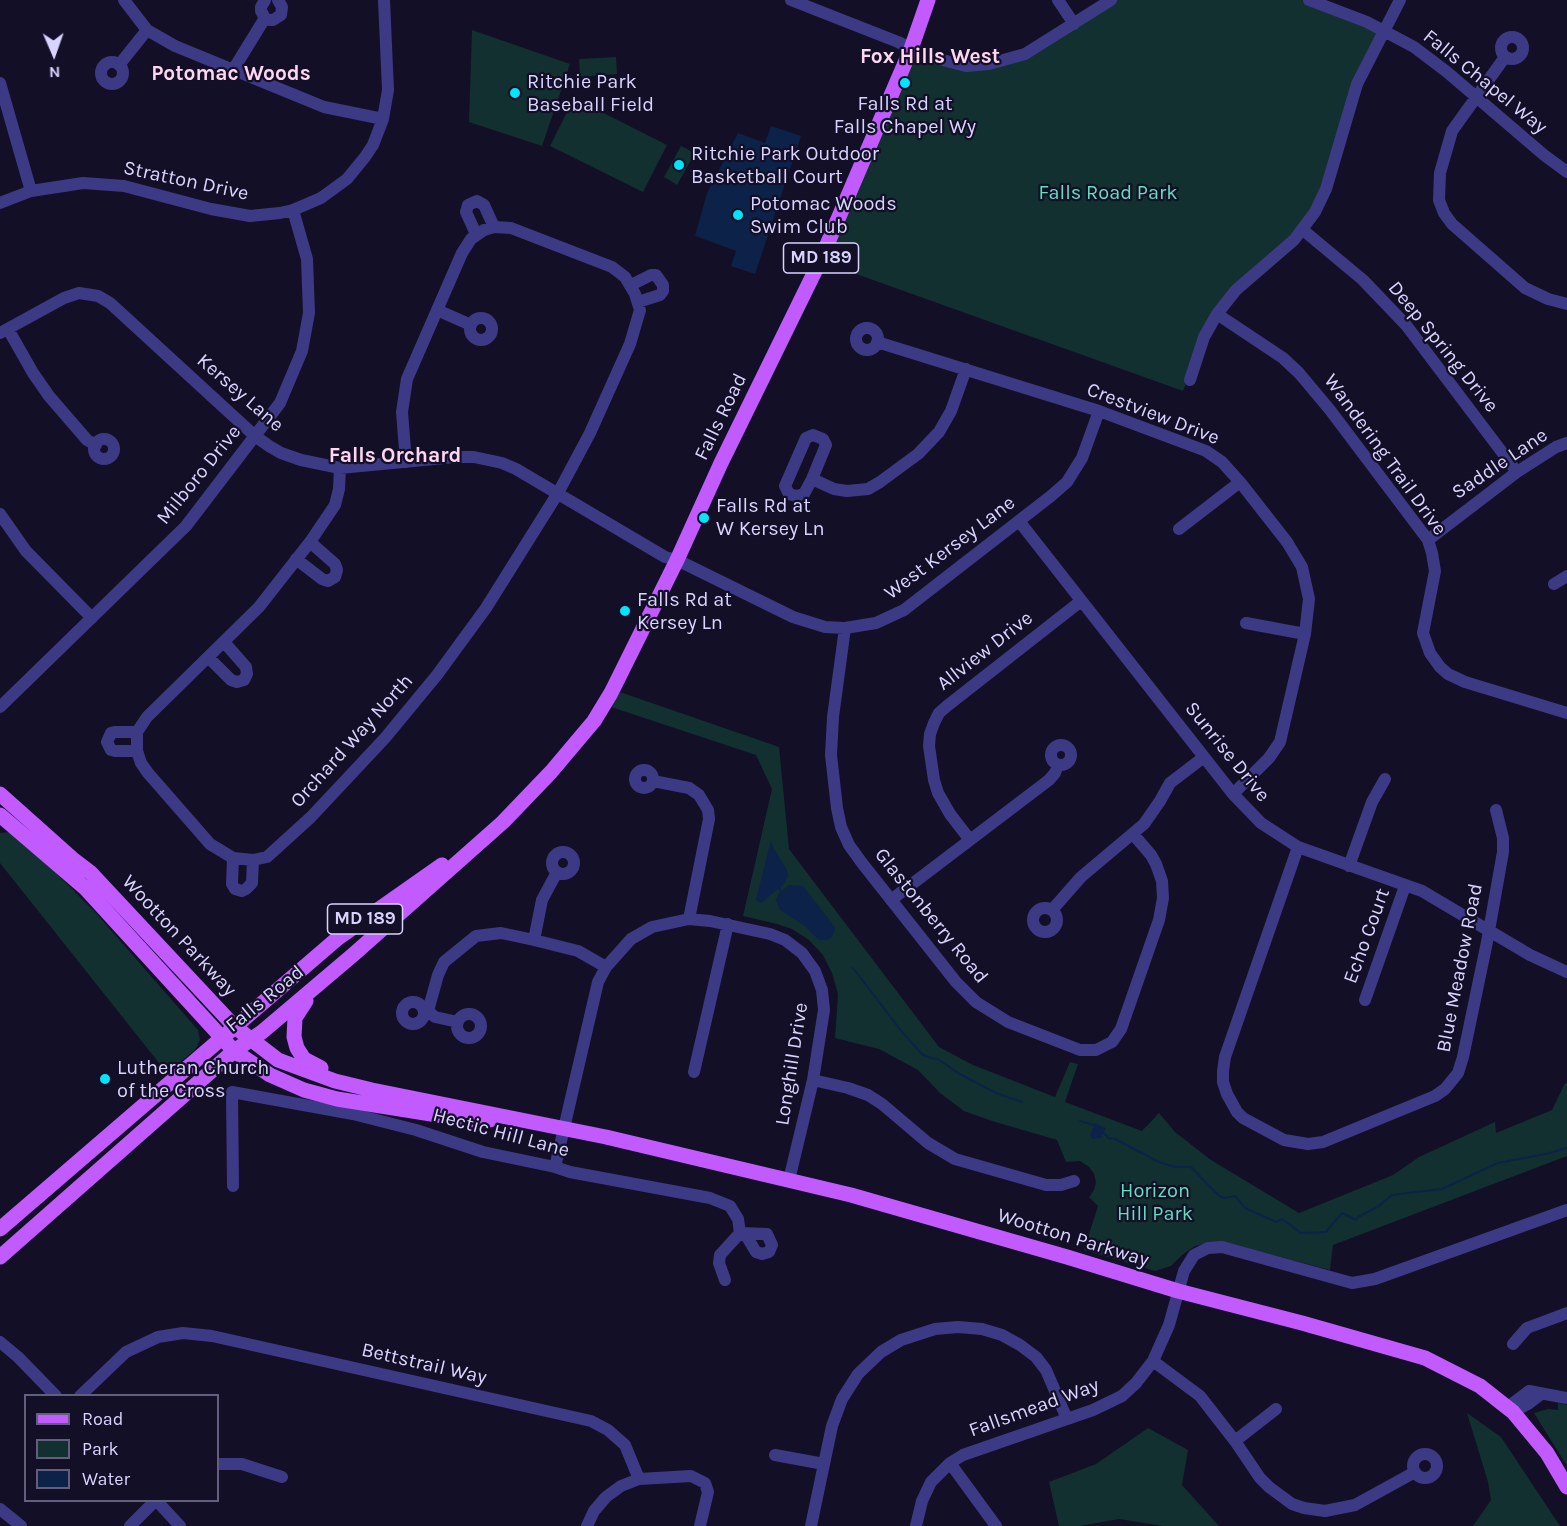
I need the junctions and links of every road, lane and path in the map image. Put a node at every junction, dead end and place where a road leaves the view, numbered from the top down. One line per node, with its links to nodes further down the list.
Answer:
1 (124, 0): 13 (street)
2 (265, 0): 11 (street)
3 (278, 0): 11 (street)
4 (384, 0): 21 (street, Stratton Drive)
5 (791, 0): 15 (street)
6 (928, 0): 15 (main road, Falls Road / MD 189)
7 (1058, 0): 12 (street)
8 (1111, 0): 12 (street)
9 (1309, 0): 14 (street, Falls Chapel Way)
10 (1400, 0): 14 (street)
11 (265, 18): 18 (street)
12 (1074, 24): 15 (street)
13 (147, 30): 17 (street); 18 (street)
14 (1384, 30): 20 (street, Falls Chapel Way); 27 (street)
15 (911, 49): 55 (main road, Falls Road / MD 189)
16 (1505, 57): 20 (street)
17 (119, 65)
18 (233, 70): 21 (street)
19 (0, 82): 23 (street)
20 (1477, 97): 22 (street, Falls Chapel Way); 31 (street)
21 (383, 119): 25 (street, Stratton Drive)
22 (1567, 172)
23 (31, 191): 24 (street, Stratton Drive); 25 (street, Stratton Drive)
24 (0, 203)
25 (293, 210): 40 (street, Milboro Drive)
26 (494, 227): 28 (street); 28 (street); 29 (street)
27 (1303, 230): 33 (street); 45 (street, Deep Spring Drive)
28 (476, 234): 32 (street)
29 (631, 285): 30 (street); 30 (street)
30 (638, 302): 48 (street, Orchard Way North)
31 (1567, 304)
32 (437, 310): 34 (street); 43 (street)
33 (1217, 314): 38 (street); 52 (street, Wandering Trail Drive)
34 (471, 325)
35 (4, 331): 40 (street, Kersey Lane); 42 (street)
36 (877, 342): 37 (street, Crestview Drive)
37 (966, 369): 39 (street, Crestview Drive); 46 (street)
38 (1190, 380)
39 (1099, 411): 47 (street, Crestview Drive); 50 (street, West Kersey Lane)
40 (255, 436): 44 (street, Kersey Lane); 59 (street, Milboro Drive)
41 (1567, 443): 45 (street, Saddle Lane)
42 (96, 445)
43 (406, 462): 44 (street, Kersey Lane); 48 (street, Kersey Lane)
44 (340, 468): 53 (street)
45 (1516, 472): 52 (street, Saddle Lane)
46 (812, 479): 46 (street)
47 (1240, 482): 51 (street); 62 (street, Crestview Drive)
48 (558, 493): 55 (street, Kersey Lane); 82 (street, Orchard Way North)
49 (0, 514): 59 (street)
50 (1019, 521): 58 (street, Sunrise Drive); 61 (street, West Kersey Lane)
51 (1179, 529)
52 (1428, 540): 66 (street, Wandering Trail Drive)
53 (310, 542): 54 (street); 54 (street)
54 (296, 559): 63 (street)
55 (676, 560): 61 (street, West Kersey Lane); 77 (main road, Falls Road / MD 189)
56 (1567, 576): 57 (street)
57 (1554, 584)
58 (1081, 601): 69 (street, Sunrise Drive); 79 (street, Allview Drive)
59 (92, 618): 65 (street, Milboro Drive)
60 (1246, 623): 62 (street)
61 (845, 628): 86 (street, Glastonberry Road)
62 (1305, 634): 73 (street, Crestview Drive)
63 (224, 642): 64 (street); 64 (street)
64 (209, 658): 67 (street)
65 (0, 707)
66 (1567, 712)
67 (137, 732): 68 (street); 68 (street)
68 (136, 751): 81 (street)
69 (1204, 757): 73 (street, Sunrise Drive); 78 (street)
70 (1058, 765): 79 (street)
71 (1384, 779): 83 (street)
72 (653, 781): 88 (street)
73 (1233, 794): 80 (street, Sunrise Drive)
74 (2, 800): 97 (main road, Wootton Parkway)
75 (1496, 810): 90 (street, Blue Meadow Road)
76 (0, 815): 98 (main road, Wootton Parkway)
77 (503, 822): 94 (main road, Falls Road / MD 189); 97 (main road, Falls Road / MD 189)
78 (1132, 834): 86 (street, Glastonberry Road); 87 (street)
79 (970, 840): 86 (street)
80 (1298, 847): 83 (street, Sunrise Drive); 90 (street, Blue Meadow Road)
81 (233, 858): 82 (street); 82 (street)
82 (253, 860)
83 (1349, 866): 85 (street, Sunrise Drive)
84 (557, 872): 91 (street)
85 (1406, 886): 90 (street, Sunrise Drive); 95 (street, Echo Court)
86 (891, 900)
87 (1052, 910)
88 (689, 919): 89 (street, Longhill Drive); 92 (street, Longhill Drive)
89 (728, 924): 101 (street); 102 (street, Longhill Drive)
90 (1489, 932): 93 (street, Sunrise Drive)
91 (534, 940): 92 (street); 96 (street)
92 (606, 967): 105 (street, Longhill Drive)
93 (1567, 972)
94 (327, 976): 99 (main road, Falls Road / MD 189); 103 (main road)
95 (1365, 1000)
96 (458, 1022)
97 (235, 1027): 98 (main road, Falls Road / MD 189); 99 (main road, Wootton Parkway)
98 (222, 1038): 100 (main road, Wootton Parkway); 111 (main road, Falls Road / MD 189)
99 (251, 1041): 100 (main road, Falls Road / MD 189); 103 (main road, Wootton Parkway)
100 (234, 1051): 104 (main road, Wootton Parkway); 112 (main road, Falls Road / MD 189)
101 (694, 1072)
102 (813, 1080): 107 (street, Longhill Drive); 108 (street)
103 (415, 1098): 104 (main road, Wootton Parkway)
104 (517, 1120): 105 (main road, Wootton Parkway)
105 (564, 1130): 106 (street, Longhill Drive); 107 (main road, Wootton Parkway)
106 (555, 1167): 109 (street, Hectic Hill Lane); 113 (street, Hectic Hill Lane)
107 (789, 1180): 114 (main road, Wootton Parkway)
108 (1074, 1181)
109 (233, 1186)
110 (1567, 1210): 114 (street, Fallsmead Way)
111 (0, 1229)
112 (0, 1257)
113 (725, 1280)
114 (1178, 1291): 120 (street, Fallsmead Way); 125 (main road, Wootton Parkway)
115 (1567, 1313): 118 (street)
116 (0, 1331): 119 (street)
117 (0, 1342): 119 (street)
118 (1513, 1344)
119 (18, 1357): 121 (street)
120 (1154, 1361): 126 (street, Fallsmead Way); 127 (street)
121 (55, 1394)
122 (81, 1394): 134 (street, Bettstrail Way)
123 (1567, 1398): 125 (street)
124 (1276, 1409): 127 (street)
125 (1510, 1410): 135 (main road, Wootton Parkway)
126 (1067, 1419): 129 (street, Fallsmead Way); 131 (street)
127 (1235, 1441): 132 (street)
128 (775, 1455): 131 (street)
129 (950, 1463): 145 (street, Fallsmead Way); 146 (street)
130 (219, 1464): 133 (street)
131 (824, 1464): 144 (street)
132 (1414, 1472)
133 (282, 1477)
134 (639, 1479): 142 (street); 143 (street)
135 (1567, 1487)
136 (154, 1502): 140 (street)
137 (158, 1502): 141 (street)
138 (0, 1509): 139 (street)
139 (21, 1526)
140 (130, 1526)
141 (180, 1526)
142 (587, 1526)
143 (700, 1526)
144 (811, 1526)
145 (916, 1526)
146 (996, 1526)

